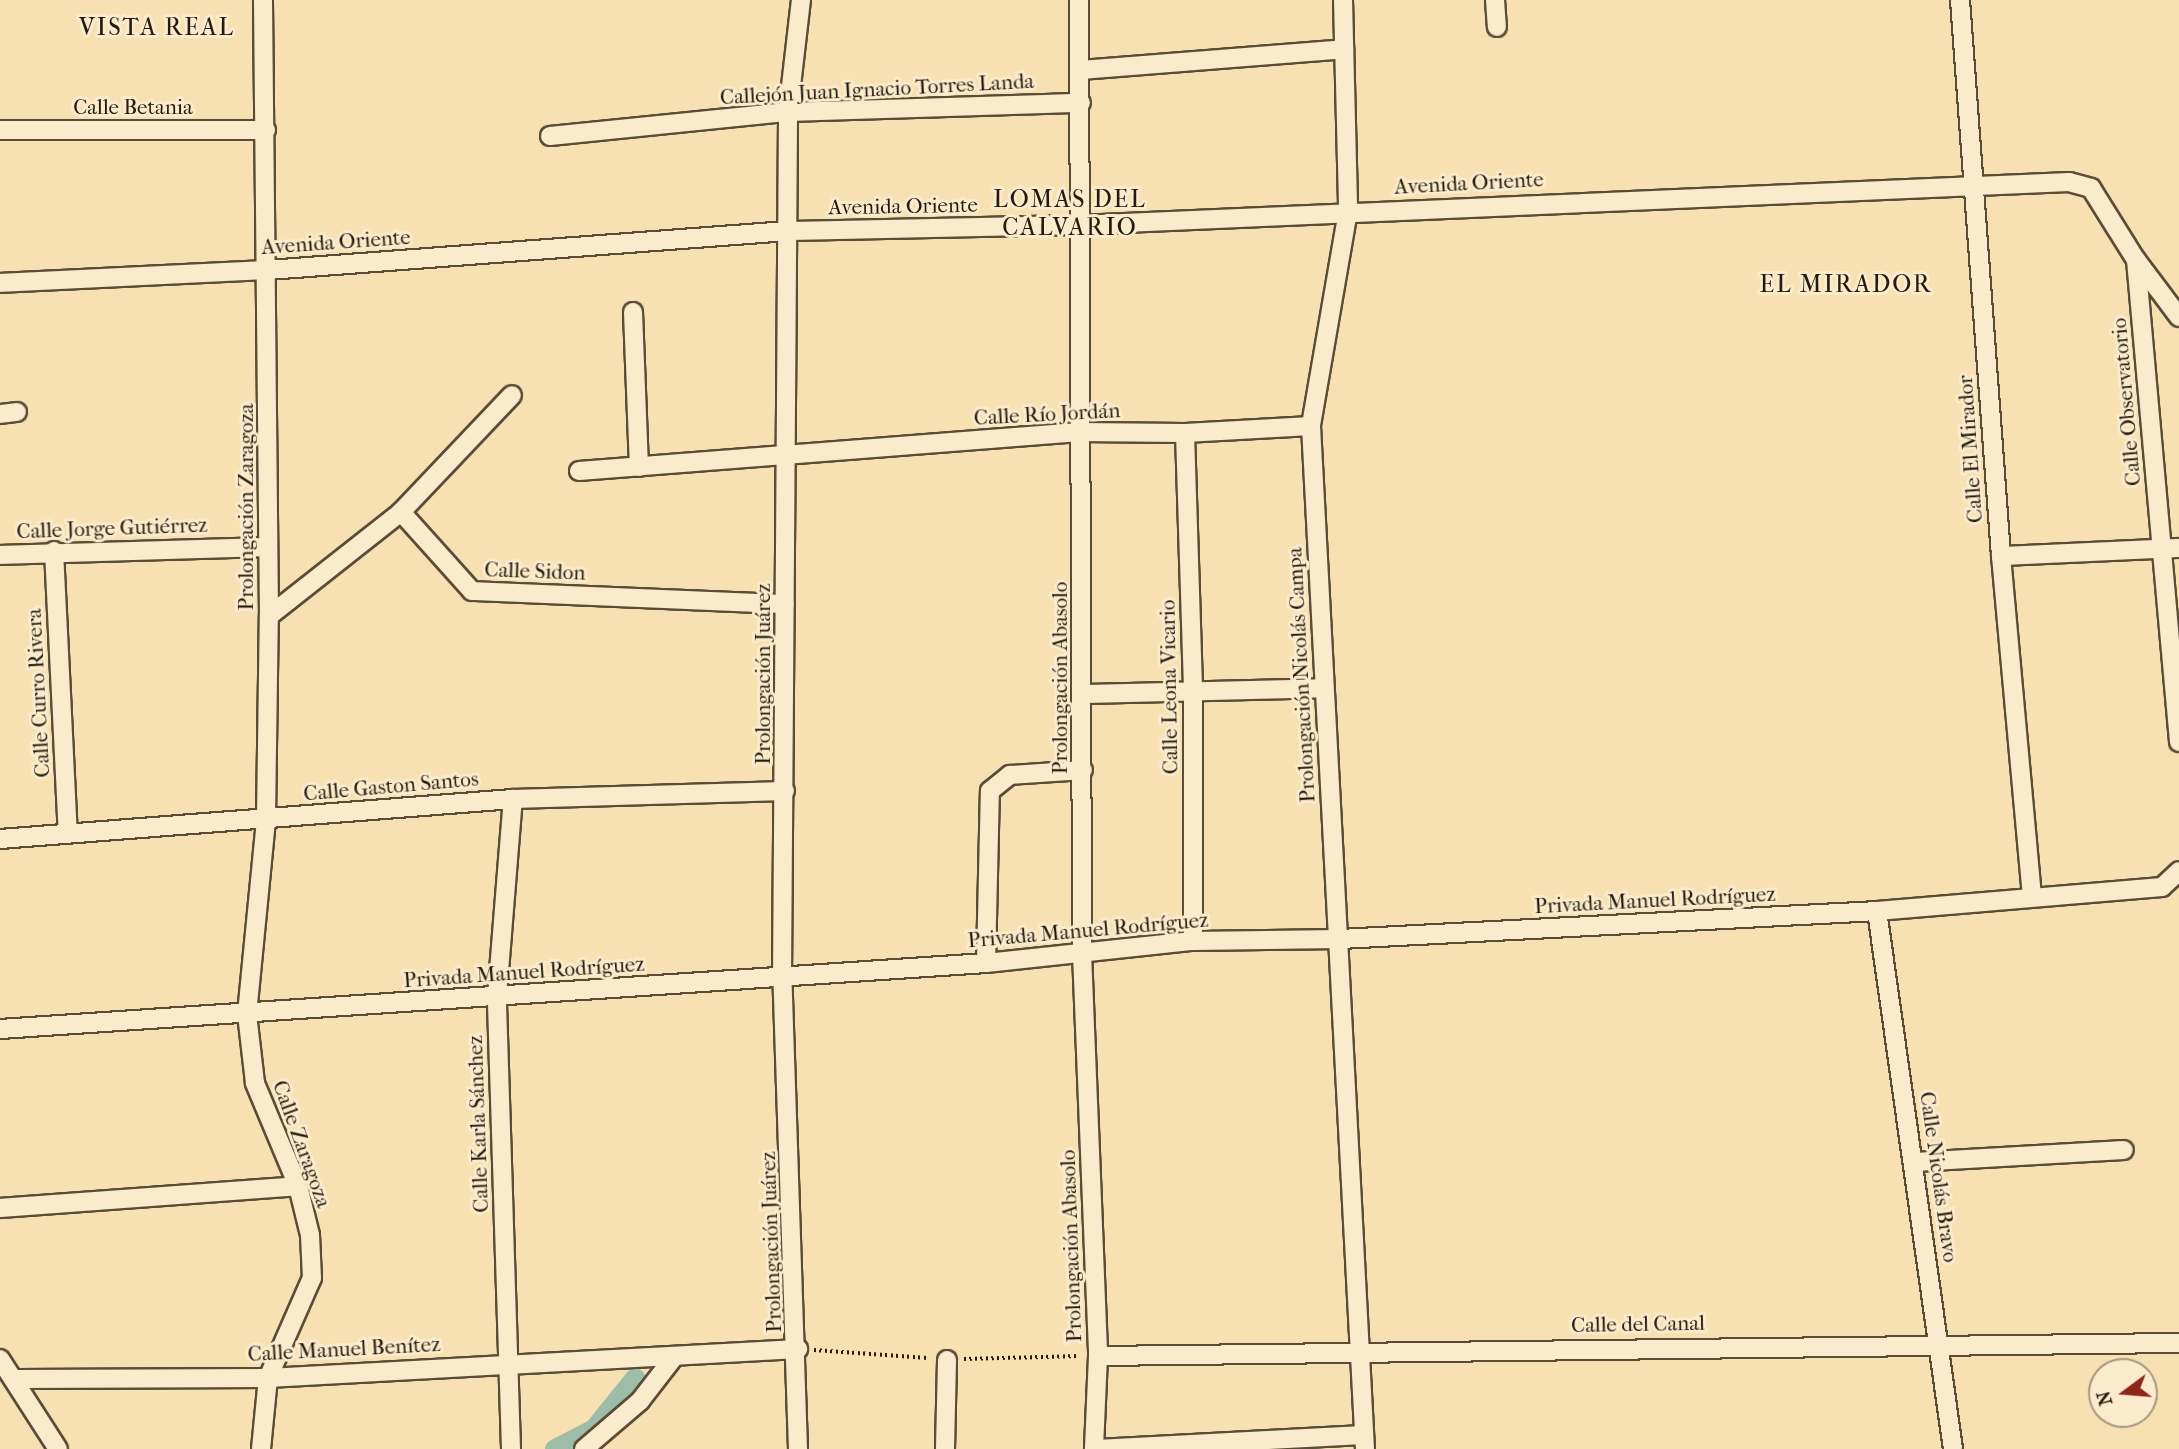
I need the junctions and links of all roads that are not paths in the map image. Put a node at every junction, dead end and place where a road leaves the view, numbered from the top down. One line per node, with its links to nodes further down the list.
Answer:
1 (263, 0): 13 (street, Prolongación Zaragoza)
2 (801, 0): 11 (street, Prolongación Juárez)
3 (1079, 0): 9 (street, Prolongación Abasolo)
4 (1343, 0): 8 (street, Prolongación Nicolás Campa)
5 (1495, 0): 7 (street)
6 (1960, 0): 15 (street, Calle El Mirador)
7 (1496, 27)
8 (1344, 49): 9 (street); 16 (street, Prolongación Nicolás Campa)
9 (1080, 70): 10 (street, Prolongación Abasolo)
10 (1081, 103): 11 (street, Callejón Juan Ignacio Torres Landa); 17 (street, Prolongación Abasolo)
11 (788, 112): 14 (street, Callejón Juan Ignacio Torres Landa); 18 (street, Prolongación Juárez)
12 (0, 130): 13 (street, Calle Betania)
13 (266, 130): 20 (street, Prolongación Zaragoza)
14 (550, 136)
15 (1975, 184): 16 (street, Avenida Oriente); 19 (street, Calle Observatorio); 36 (street, Calle El Mirador)
16 (1348, 211): 17 (street, Avenida Oriente); 25 (street, Prolongación Nicolás Campa)
17 (1078, 225): 18 (street, Avenida Oriente); 26 (street, Prolongación Abasolo)
18 (788, 231): 20 (street, Avenida Oriente); 28 (street, Prolongación Juárez)
19 (2136, 260): 23 (street); 33 (street, Calle Observatorio)
20 (268, 270): 21 (street, Avenida Oriente); 32 (street, Prolongación Zaragoza)
21 (0, 283)
22 (633, 312): 29 (street)
23 (2179, 317)
24 (512, 396): 31 (street)
25 (1311, 426): 27 (street, Calle Río Jordán); 39 (street, Prolongación Nicolás Campa)
26 (1079, 432): 27 (street, Calle Río Jordán); 28 (street, Calle Río Jordán); 41 (street, Prolongación Abasolo)
27 (1185, 433): 40 (street, Calle Leona Vicario)
28 (786, 454): 29 (street, Calle Río Jordán); 37 (street, Prolongación Juárez)
29 (639, 467): 30 (street, Calle Río Jordán)
30 (579, 471)
31 (401, 512): 37 (street, Calle Sidon); 38 (street)
32 (267, 547): 34 (street, Calle Jorge Gutiérrez); 38 (street, Prolongación Zaragoza)
33 (2170, 549): 36 (street); 42 (street, Calle Observatorio)
34 (54, 551): 35 (street, Calle Jorge Gutiérrez); 47 (street, Calle Curro Rivera)
35 (0, 555)
36 (2001, 556): 50 (street, Calle El Mirador)
37 (785, 604): 44 (street, Prolongación Juárez)
38 (269, 616): 46 (street, Prolongación Zaragoza)
39 (1324, 688): 40 (street); 52 (street, Prolongación Nicolás Campa)
40 (1193, 692): 41 (street); 53 (street, Calle Leona Vicario)
41 (1085, 694): 43 (street, Prolongación Abasolo)
42 (2179, 742)
43 (1083, 770): 54 (street, Prolongación Abasolo); 55 (street)
44 (786, 791): 45 (street, Calle Gaston Santos); 56 (street, Prolongación Juárez)
45 (513, 799): 46 (street, Calle Gaston Santos); 57 (street, Calle Karla Sánchez)
46 (266, 819): 47 (street, Calle Gaston Santos); 58 (street, Prolongación Zaragoza)
47 (68, 833): 48 (street, Calle Gaston Santos)
48 (0, 839)
49 (2178, 873): 50 (street, Privada Manuel Rodríguez)
50 (2032, 895): 51 (street, Privada Manuel Rodríguez)
51 (1877, 911): 52 (street, Privada Manuel Rodríguez); 61 (street, Calle Nicolás Bravo)
52 (1340, 939): 53 (street, Privada Manuel Rodríguez); 67 (street, Prolongación Nicolás Campa)
53 (1193, 941): 54 (street, Privada Manuel Rodríguez)
54 (1082, 953): 55 (street, Privada Manuel Rodríguez); 68 (street, Prolongación Abasolo)
55 (986, 963): 56 (street, Privada Manuel Rodríguez)
56 (782, 978): 57 (street, Privada Manuel Rodríguez); 66 (street, Prolongación Juárez)
57 (497, 996): 58 (street, Privada Manuel Rodríguez); 72 (street, Calle Karla Sánchez)
58 (247, 1014): 59 (street, Privada Manuel Rodríguez); 62 (street, Calle Zaragoza)
59 (0, 1029)
60 (2124, 1150): 61 (street)
61 (1916, 1163): 65 (street, Calle Nicolás Bravo)
62 (298, 1186): 63 (street); 73 (street, Calle Zaragoza)
63 (0, 1208)
64 (2179, 1343): 65 (street, Calle del Canal)
65 (1938, 1344): 67 (street, Calle del Canal); 83 (street, Calle Nicolás Bravo)
66 (798, 1349): 69 (street); 80 (street, Prolongación Juárez)
67 (1357, 1350): 68 (street, Calle del Canal); 75 (street, Prolongación Nicolás Campa)
68 (1098, 1356): 82 (street, Prolongación Abasolo)
69 (674, 1357): 72 (street, Calle Manuel Benítez); 79 (street)
70 (0, 1359): 74 (street)
71 (947, 1360): 81 (street)
72 (507, 1362): 73 (street, Calle Manuel Benítez); 78 (street, Calle Karla Sánchez)
73 (268, 1378): 74 (street, Calle Manuel Benítez); 77 (street, Calle Zaragoza)
74 (17, 1379): 76 (street)
75 (1364, 1442): 82 (street)
76 (58, 1449)
77 (261, 1449)
78 (511, 1449)
79 (584, 1449)
80 (798, 1449)
81 (945, 1449)
82 (1095, 1449)
83 (1953, 1449)

